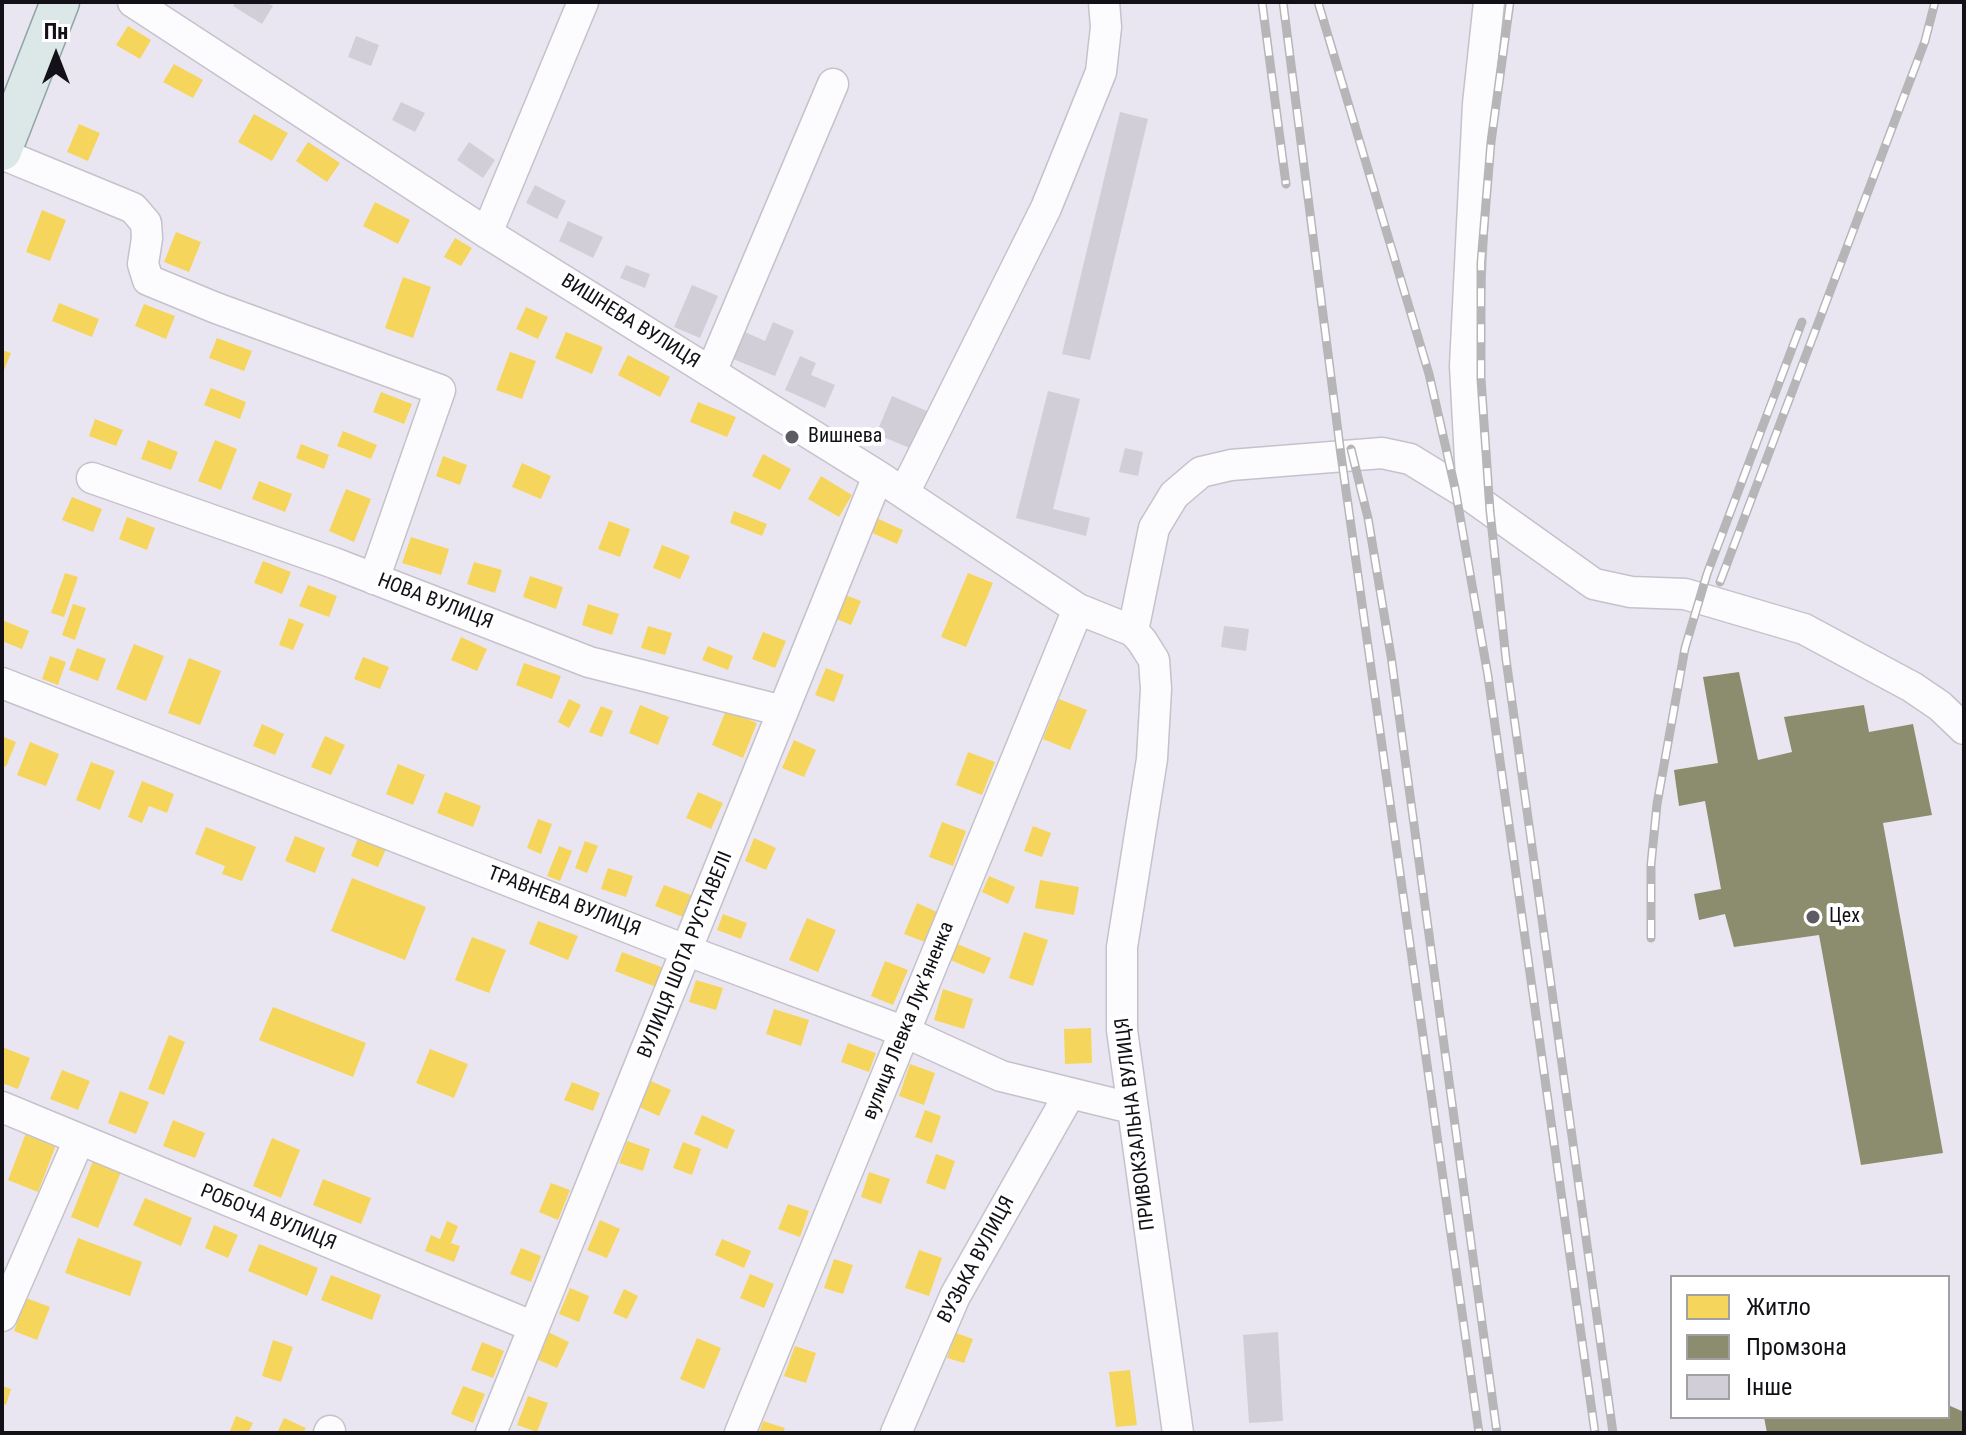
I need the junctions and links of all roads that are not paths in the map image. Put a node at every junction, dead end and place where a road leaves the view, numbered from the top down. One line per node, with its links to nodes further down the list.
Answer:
1 (60, 2): 7 (main road)
2 (133, 2): 8 (street, ВИШНЕВА ВУЛИЦЯ)
3 (583, 2): 8 (street)
4 (1104, 2): 12 (street)
5 (1489, 2): 13 (street)
6 (833, 84): 9 (street)
7 (2, 152): 14 (street)
8 (487, 233): 9 (street, ВИШНЕВА ВУЛИЦЯ)
9 (711, 372): 10 (street, ВИШНЕВА ВУЛИЦЯ)
10 (878, 476): 12 (street, ВИШНЕВА ВУЛИЦЯ); 18 (street, ВУЛИЦЯ ШОТА РУСТАВЕЛІ)
11 (92, 478): 14 (street, НОВА ВУЛИЦЯ)
12 (904, 493): 15 (street, ВИШНЕВА ВУЛИЦЯ)
13 (1472, 497): 16 (street); 19 (street)
14 (374, 579): 18 (street, НОВА ВУЛИЦЯ)
15 (1078, 609): 16 (street, ВИШНЕВА ВУЛИЦЯ); 21 (street, вулиця Левка Лукʼяненка)
16 (1133, 631): 24 (street, ПРИВОКЗАЛЬНА ВУЛИЦЯ)
17 (2, 683): 20 (street, ТРАВНЕВА ВУЛИЦЯ)
18 (783, 711): 20 (street, ВУЛИЦЯ ШОТА РУСТАВЕЛІ)
19 (1964, 729)
20 (688, 951): 21 (street, ТРАВНЕВА ВУЛИЦЯ); 27 (street, ВУЛИЦЯ ШОТА РУСТАВЕЛІ)
21 (905, 1032): 22 (street, ТРАВНЕВА ВУЛИЦЯ); 29 (street, вулиця Левка Лукʼяненка)
22 (1070, 1093): 24 (street, ТРАВНЕВА ВУЛИЦЯ); 30 (street, ВУЗЬКА ВУЛИЦЯ)
23 (2, 1107): 25 (street, РОБОЧА ВУЛИЦЯ)
24 (1131, 1108): 31 (street, ПРИВОКЗАЛЬНА ВУЛИЦЯ)
25 (79, 1140): 26 (street); 27 (street, РОБОЧА ВУЛИЦЯ)
26 (2, 1316)
27 (534, 1327): 28 (street, ВУЛИЦЯ ШОТА РУСТАВЕЛІ)
28 (491, 1433)
29 (740, 1433)
30 (896, 1433)
31 (1178, 1433)

